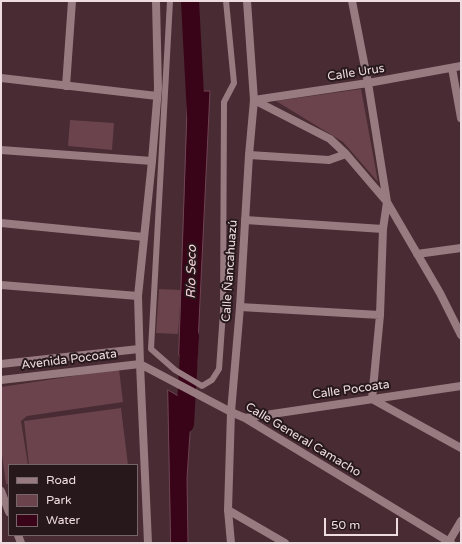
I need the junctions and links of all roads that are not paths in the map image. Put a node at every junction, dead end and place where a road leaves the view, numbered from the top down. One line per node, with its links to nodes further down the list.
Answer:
1 (72, 1): 11 (street)
2 (156, 1): 12 (street)
3 (170, 1): 4 (street)
4 (226, 1)
5 (247, 1): 13 (street, Calle Ñancahuazú)
6 (352, 1): 10 (street)
7 (461, 66): 8 (street, Calle Urus)
8 (452, 68): 10 (street, Calle Urus); 14 (street)
9 (1, 78): 11 (street)
10 (368, 84): 13 (street, Calle Urus); 19 (street)
11 (66, 86): 12 (street)
12 (157, 96): 18 (street)
13 (254, 100): 16 (street, Calle Ñancahuazú); 17 (street)
14 (461, 118)
15 (1, 150): 18 (street)
16 (249, 154): 17 (street); 20 (street, Calle Ñancahuazú)
17 (346, 154): 19 (street)
18 (152, 161): 23 (street)
19 (387, 202): 22 (street); 25 (street)
20 (245, 220): 22 (street); 28 (street, Calle Ñancahuazú)
21 (1, 223): 23 (street)
22 (383, 229): 29 (street)
23 (144, 237): 27 (street)
24 (461, 248): 25 (street)
25 (418, 254): 30 (street)
26 (1, 285): 27 (street)
27 (138, 296): 31 (street)
28 (240, 307): 29 (street); 37 (street, Calle Ñancahuazú)
29 (380, 315): 36 (street)
30 (461, 335)
31 (139, 349): 32 (street, Avenida Pocoata); 33 (street)
32 (1, 364)
33 (140, 364): 34 (street, Avenida Pocoata); 37 (street, Calle General Camacho); 45 (street)
34 (1, 380)
35 (461, 386): 36 (street, Calle Pocoata)
36 (372, 399): 38 (street, Calle Pocoata); 39 (street)
37 (231, 412): 38 (street, Calle General Camacho); 42 (street, Calle Ñancahuazú)
38 (245, 418): 44 (street, Calle General Camacho)
39 (461, 448)
40 (1, 491): 41 (street)
41 (8, 509)
42 (228, 510): 46 (street, Calle Ñancahuazú); 47 (street)
43 (461, 521): 44 (street)
44 (449, 542)
45 (148, 543)
46 (231, 543)
47 (285, 543)

